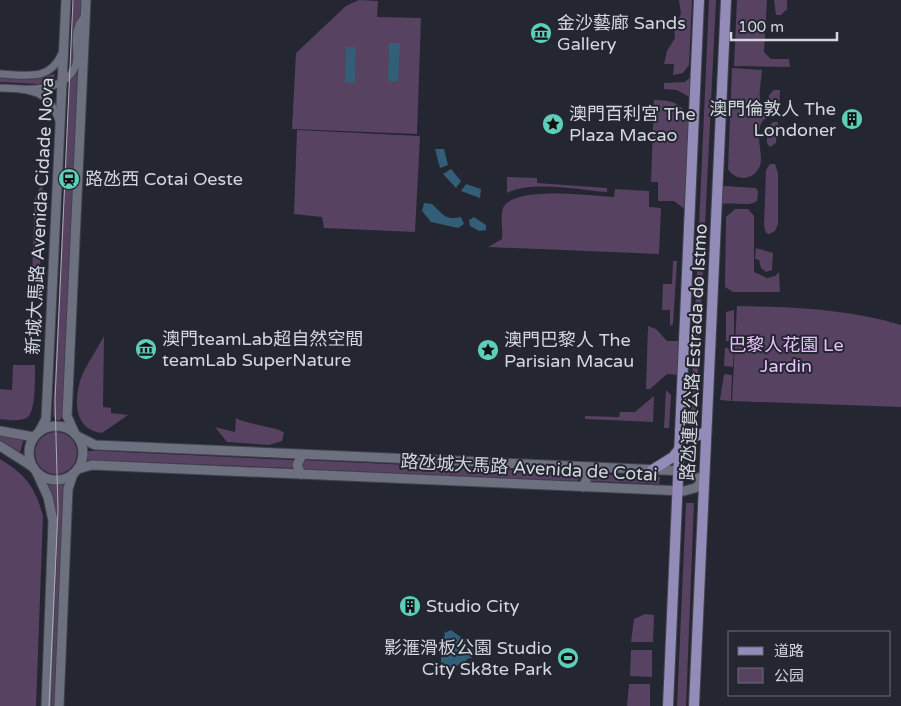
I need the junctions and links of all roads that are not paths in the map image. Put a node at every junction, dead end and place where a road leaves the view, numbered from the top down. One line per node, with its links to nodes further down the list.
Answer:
1 (66, 0): 6 (main road, 新城大馬路 Avenida Cidade Nova)
2 (86, 0): 5 (main road, 新城大馬路 Avenida Cidade Nova)
3 (699, 0): 12 (main road, 路氹連貫公路 Estrada do Istmo)
4 (726, 0): 14 (main road, 路氹連貫公路 Estrada do Istmo)
5 (86, 15): 8 (street); 16 (main road, 新城大馬路 Avenida Cidade Nova)
6 (64, 48): 7 (street); 8 (main road, 新城大馬路 Avenida Cidade Nova)
7 (0, 74)
8 (62, 81): 10 (street); 11 (main road, 新城大馬路 Avenida Cidade Nova)
9 (0, 88): 10 (street)
10 (22, 89): 11 (street)
11 (61, 128): 15 (main road, 新城大馬路 Avenida Cidade Nova)
12 (680, 430): 14 (main road); 18 (main road, 路氹連貫公路 Estrada do Istmo)
13 (0, 431): 15 (main road)
14 (706, 431): 26 (main road, 路氹連貫公路 Estrada do Istmo)
15 (36, 434): 16 (main road); 21 (main road)
16 (76, 435): 19 (main road, 路氹城大馬路 Avenida de Cotai); 23 (main road)
17 (0, 446): 21 (main road)
18 (680, 448): 22 (main road); 24 (main road, 路氹連貫公路 Estrada do Istmo)
19 (302, 454): 20 (main road, 路氹城大馬路 Avenida de Cotai); 25 (main road)
20 (584, 467): 22 (main road, 路氹城大馬路 Avenida de Cotai); 27 (main road)
21 (35, 470): 23 (main road); 29 (main road)
22 (652, 470): 24 (main road, 路氹城大馬路 Avenida de Cotai)
23 (76, 471): 25 (main road, 路氹城大馬路 Avenida de Cotai); 30 (main road)
24 (678, 471): 26 (main road, 路氹城大馬路 Avenida de Cotai); 28 (main road, 路氹連貫公路 Estrada do Istmo)
25 (301, 474): 27 (main road, 路氹城大馬路 Avenida de Cotai)
26 (704, 482): 28 (main road, 路氹城大馬路 Avenida de Cotai); 32 (main road, 路氹連貫公路 Estrada do Istmo)
27 (584, 487): 28 (main road, 路氹城大馬路 Avenida de Cotai)
28 (678, 491): 31 (main road, 路氹連貫公路 Estrada do Istmo)
29 (46, 706)
30 (59, 706)
31 (668, 706)
32 (694, 706)

